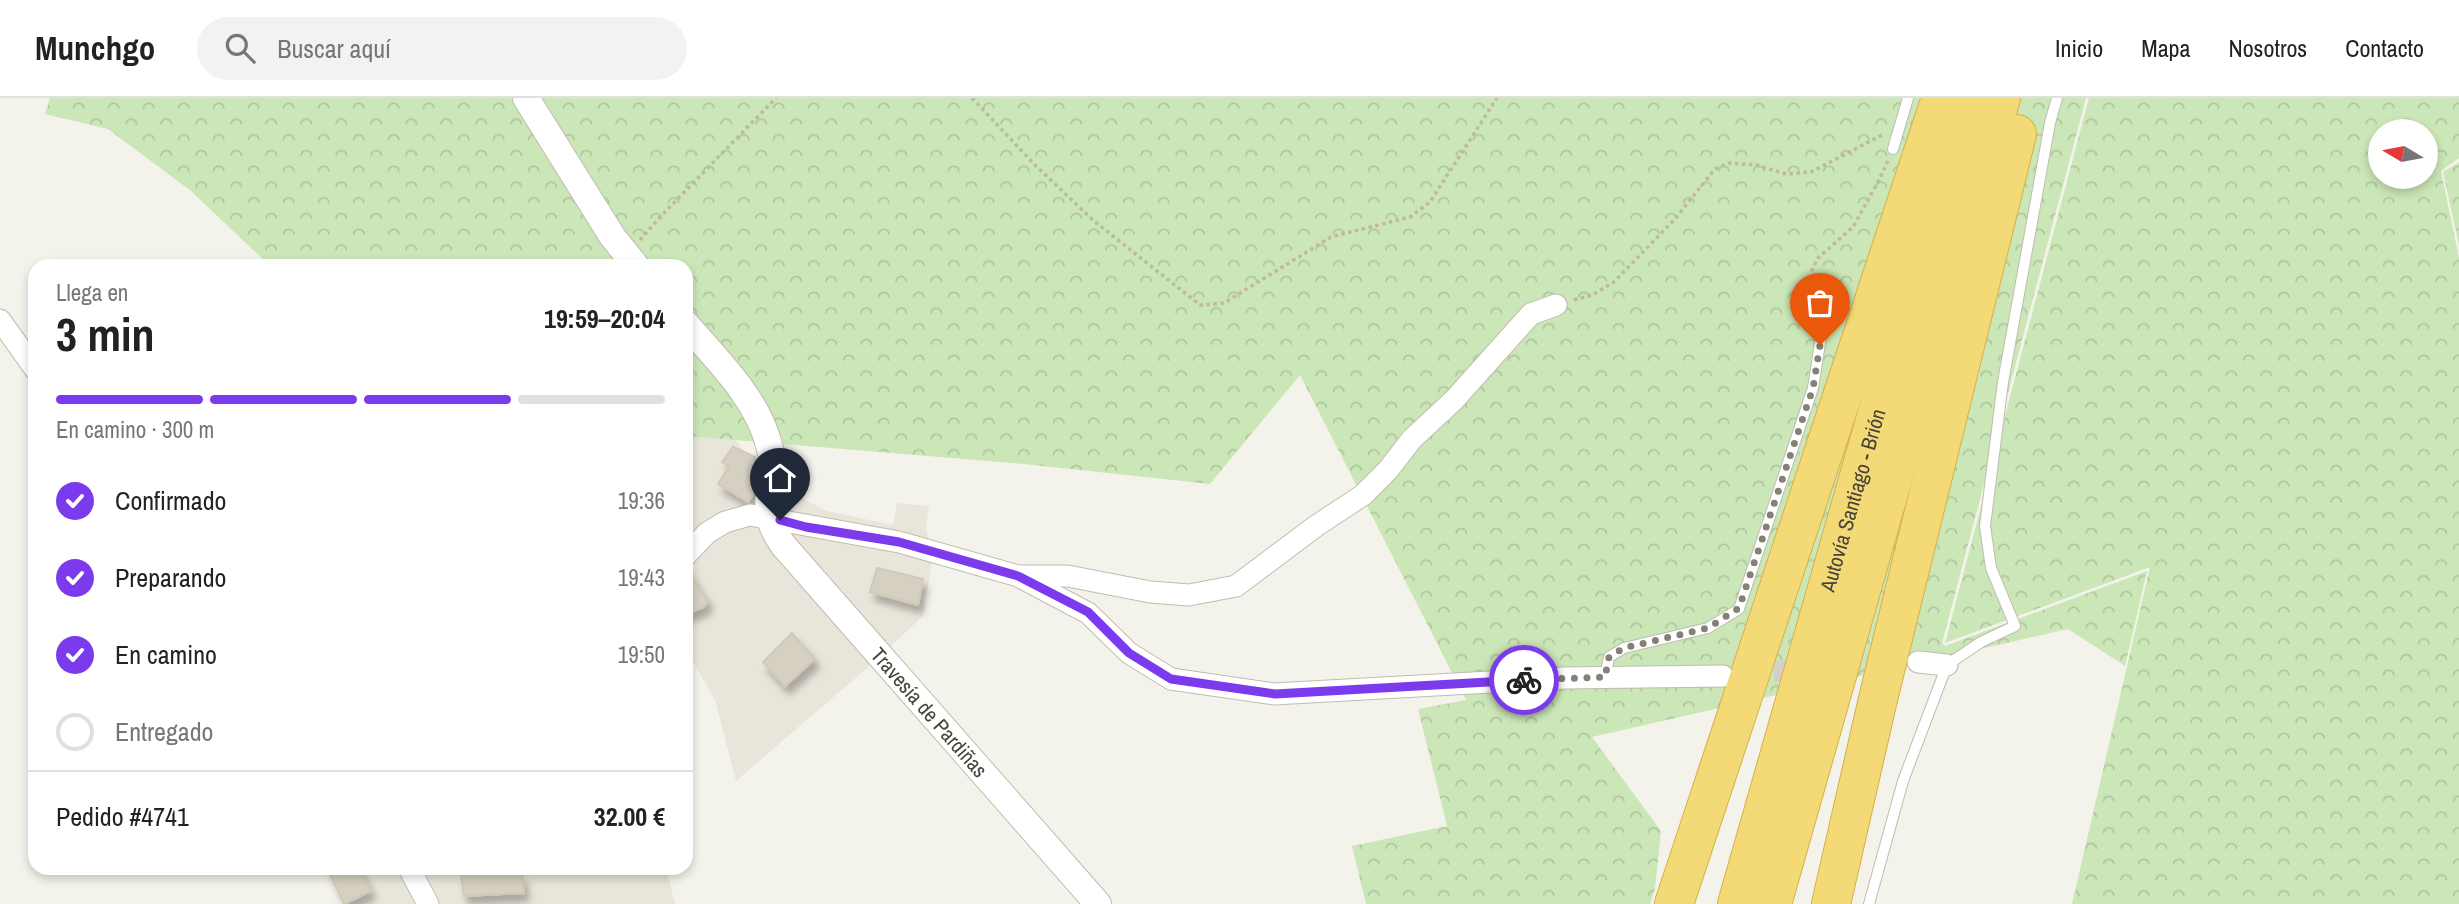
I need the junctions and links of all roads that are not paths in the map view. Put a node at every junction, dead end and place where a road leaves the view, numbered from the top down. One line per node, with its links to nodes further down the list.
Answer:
1 (526, 98): 9 (street)
2 (1908, 98): 8 (lane)
3 (1941, 98): 25 (highway)
4 (1967, 98): 26 (highway, Autovía Santiago - Brión)
5 (2001, 98): 27 (highway, Autovía Santiago - Brión)
6 (2025, 98): 28 (highway)
7 (2057, 98): 19 (lane)
8 (1893, 149)
9 (631, 259)
10 (1556, 305): 17 (street)
11 (0, 320): 14 (street)
12 (1823, 324): 21 (lane)
13 (693, 333): 15 (street)
14 (28, 359)
15 (769, 517): 16 (street); 17 (street); 24 (street, Travesía de Pardiñas)
16 (693, 548)
17 (1018, 576): 21 (street)
18 (1918, 662): 19 (street)
19 (1947, 665): 29 (lane)
20 (1723, 676): 21 (street)
21 (1605, 677)
22 (413, 875): 23 (street)
23 (428, 904)
24 (1098, 904)
25 (1674, 904)
26 (1737, 904)
27 (1772, 904)
28 (1831, 904)
29 (1869, 904)

